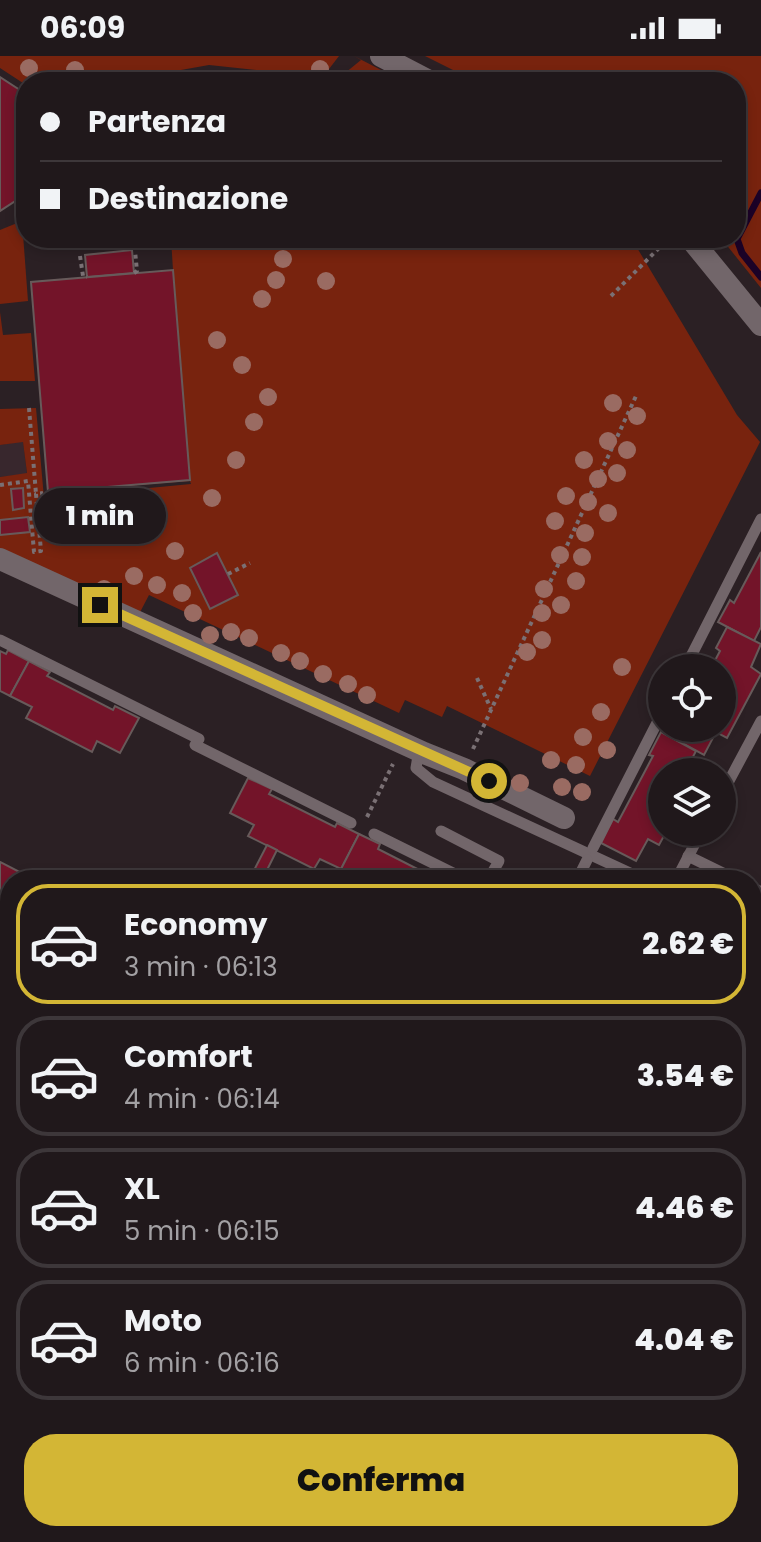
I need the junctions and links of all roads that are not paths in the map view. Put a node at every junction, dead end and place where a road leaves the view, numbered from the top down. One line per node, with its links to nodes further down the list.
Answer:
1 (381, 56): 2 (street)
2 (412, 72)
3 (698, 248): 4 (street)
4 (761, 325)
5 (761, 519): 8 (lane)
6 (0, 559): 11 (street)
7 (0, 640): 14 (lane)
8 (692, 654)
9 (761, 721): 12 (lane)
10 (648, 740): 18 (lane)
11 (411, 747): 13 (street); 24 (lane)
12 (736, 768)
13 (564, 818)
14 (351, 823)
15 (441, 831): 22 (lane)
16 (374, 834): 21 (lane)
17 (693, 846): 19 (lane)
18 (593, 848)
19 (688, 856): 25 (lane); 26 (lane)
20 (587, 860): 23 (lane)
21 (447, 870)
22 (494, 870)
23 (582, 870)
24 (623, 870)
25 (681, 870)
26 (717, 870)

